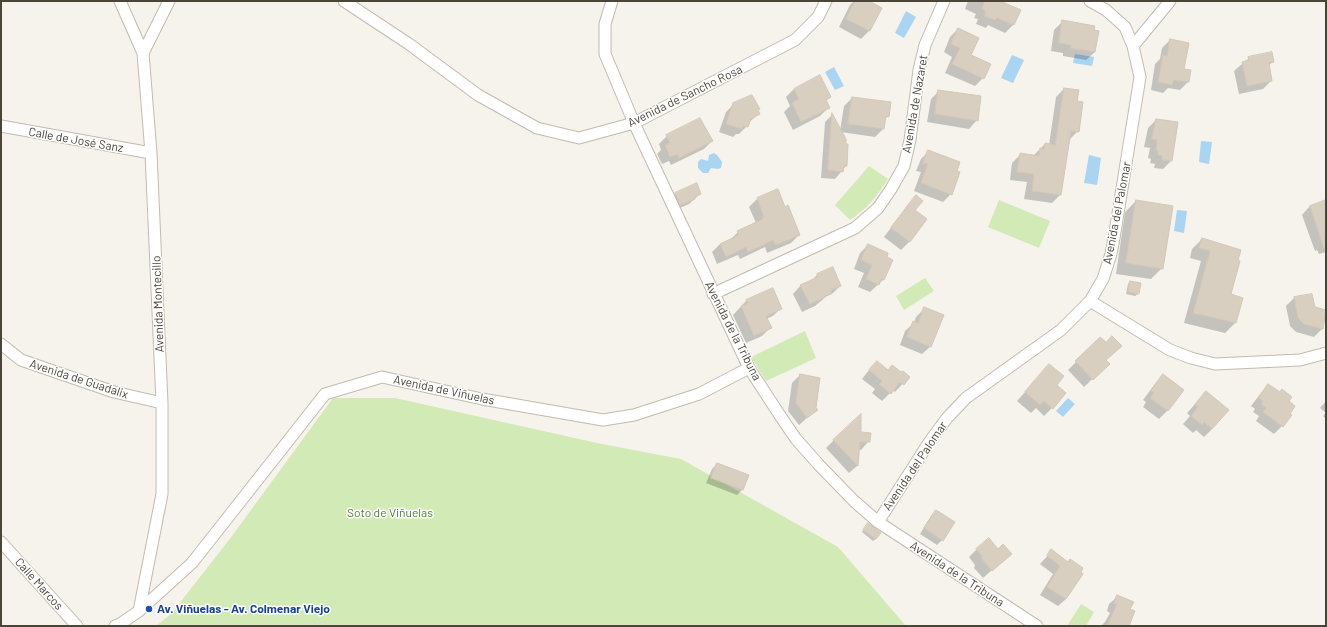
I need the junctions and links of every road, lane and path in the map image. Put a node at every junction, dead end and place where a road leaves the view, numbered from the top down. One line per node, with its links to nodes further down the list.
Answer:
1 (120, 1): 10 (street)
2 (169, 1): 10 (street)
3 (344, 1): 11 (street, Avenida de Sancho Rosa)
4 (612, 1): 11 (street, Avenida de la Tribuna)
5 (826, 1): 11 (street, Avenida de Sancho Rosa)
6 (944, 1): 14 (street, Avenida de Nazaret)
7 (1090, 1): 9 (street, Avenida del Palomar)
8 (1170, 1): 9 (street)
9 (1134, 46): 15 (street, Avenida del Palomar)
10 (143, 53): 13 (street, Avenida Montecillo)
11 (634, 123): 14 (street, Avenida de la Tribuna)
12 (1, 126): 13 (street, Calle de José Sanz)
13 (151, 153): 19 (street, Avenida Montecillo)
14 (713, 294): 18 (street, Avenida de la Tribuna)
15 (1090, 301): 17 (street); 20 (street, Avenida del Palomar)
16 (1, 344): 19 (street, Avenida de Guadalix)
17 (1326, 353)
18 (749, 368): 20 (street, Avenida de la Tribuna); 22 (street, Avenida de Viñuelas)
19 (162, 403): 22 (street, Avenida Montecillo)
20 (878, 522): 25 (street, Avenida de la Tribuna)
21 (1, 542): 23 (street, Calle Marcos)
22 (139, 611): 24 (street, Avenida de Viñuelas)
23 (77, 626)
24 (115, 626)
25 (1037, 626)

